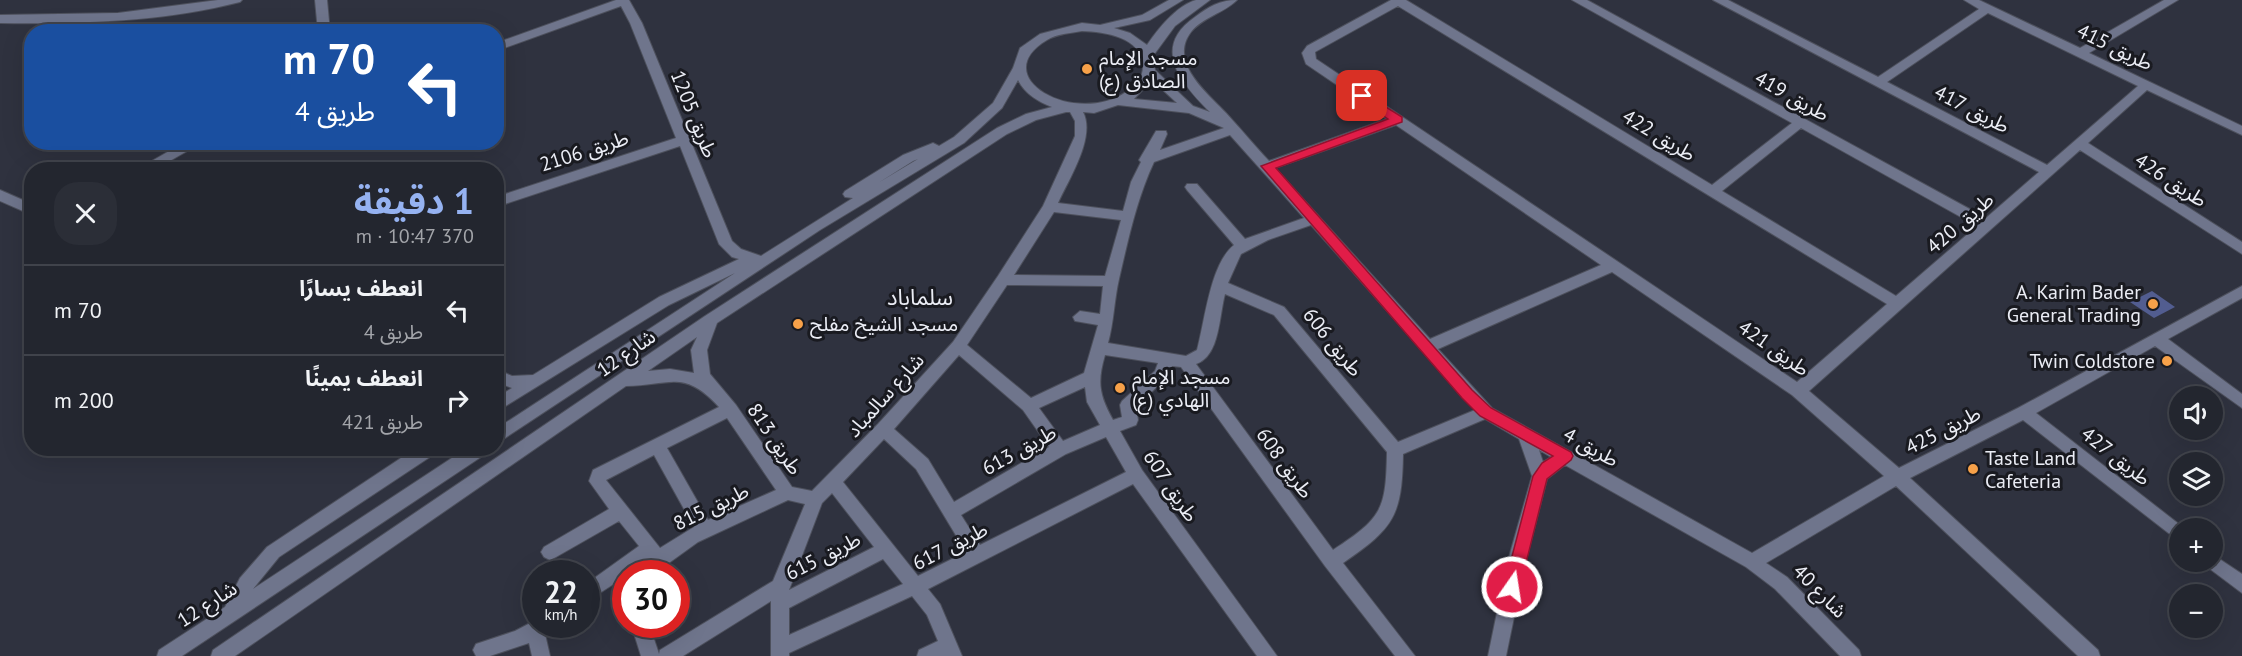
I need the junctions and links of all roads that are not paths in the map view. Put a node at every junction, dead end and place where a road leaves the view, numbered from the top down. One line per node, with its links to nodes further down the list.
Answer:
1 (236, 0): 13 (street)
2 (321, 0): 14 (street)
3 (623, 0): 16 (street); 31 (street, طريق 1205)
4 (1177, 0): 15 (street)
5 (1203, 0): 18 (street)
6 (1231, 0): 28 (street)
7 (1400, 0): 26 (street, طريق 421); 40 (street, طريق 422)
8 (1578, 0): 27 (street, طريق 419)
9 (1719, 0): 21 (street, طريق 417)
10 (1970, 0): 12 (street, طريق 415)
11 (2172, 0): 17 (street)
12 (1988, 9): 17 (street, طريق 415); 21 (street)
13 (0, 19)
14 (323, 24)
15 (1096, 28): 18 (street); 19 (street)
16 (504, 44)
17 (2082, 52): 22 (street, طريق 415)
18 (1147, 56): 20 (street)
19 (1019, 68): 24 (street); 32 (street, شارع 12)
20 (1149, 71): 23 (street); 25 (street)
21 (1878, 83): 38 (street, طريق 417)
22 (2147, 84): 29 (street, طريق 415); 33 (street, طريق 420)
23 (1118, 101): 24 (street); 25 (street)
24 (1071, 107): 44 (street, شارع سالمباد); 60 (street, شارع 12)
25 (1191, 109): 28 (street, طريق 4)
26 (1397, 120): 37 (street); 52 (street, طريق 421)
27 (1800, 123): 40 (street); 47 (street, طريق 419)
28 (1230, 127): 35 (street); 37 (street, طريق 4)
29 (2242, 131)
30 (1161, 134): 35 (street, طريق 607)
31 (684, 140): 42 (street, طريق 2106); 48 (street, طريق 1205)
32 (959, 140): 51 (street); 82 (street, شارع 12)
33 (2079, 144): 38 (street, طريق 420); 50 (street, طريق 426)
34 (181, 150): 36 (street)
35 (1146, 160): 45 (street, طريق 607)
36 (158, 162)
37 (1268, 166): 46 (street, طريق 4)
38 (2048, 171): 47 (street, طريق 420)
39 (1192, 187): 49 (street)
40 (1713, 191): 58 (street, طريق 422)
41 (0, 195): 43 (street)
42 (504, 199)
43 (24, 206)
44 (1050, 207): 45 (street); 54 (street, شارع سالمباد)
45 (1128, 216): 55 (street, طريق 607)
46 (1314, 219): 49 (street); 64 (street, طريق 4)
47 (1987, 225): 58 (street, طريق 420)
48 (726, 244): 51 (street); 53 (street)
49 (1243, 246): 56 (street)
50 (2242, 249)
51 (755, 257): 53 (street)
52 (1615, 265): 64 (street); 73 (street, طريق 421)
53 (714, 276): 70 (street)
54 (1003, 280): 55 (street); 63 (street, شارع سالمباد)
55 (1111, 281): 61 (street, طريق 607)
56 (1220, 286): 67 (street); 86 (street, طريق 606)
57 (2242, 291): 62 (street, طريق 425)
58 (1898, 304): 73 (street, طريق 420)
59 (1080, 317): 61 (street)
60 (710, 320): 71 (street, شارع 12); 72 (street, طريق 813)
61 (1107, 321): 65 (street, طريق 607)
62 (2155, 338): 75 (street); 79 (street, طريق 425)
63 (958, 346): 76 (street); 81 (street, شارع سالمباد)
64 (1427, 347): 78 (street, طريق 4)
65 (1100, 348): 66 (street); 68 (street, طريق 607)
66 (1167, 359): 67 (street); 80 (street, طريق 613)
67 (1186, 362): 105 (street, طريق 608)
68 (1091, 377): 76 (street); 80 (street, طريق 607)
69 (504, 379): 70 (street)
70 (538, 381): 74 (street)
71 (623, 381): 72 (street, طريق 813); 120 (street, شارع 12)
72 (709, 386): 77 (street, طريق 813)
73 (1798, 391): 92 (street, طريق 421)
74 (504, 400)
75 (2242, 402)
76 (1029, 406): 85 (street)
77 (730, 409): 84 (street); 94 (street, طريق 813)
78 (1486, 412): 83 (street, طريق 4); 86 (street)
79 (2024, 412): 92 (street, طريق 425); 98 (street, طريق 427)
80 (1109, 428): 85 (street, طريق 613); 90 (street, طريق 607)
81 (884, 429): 93 (street, شارع سالمباد); 97 (street)
82 (504, 433)
83 (1526, 435): 89 (street, طريق 4); 91 (street)
84 (658, 447): 96 (street); 99 (street)
85 (1060, 449): 97 (street, طريق 613)
86 (1395, 450): 105 (street)
87 (418, 456): 112 (street)
88 (469, 456): 112 (street, شارع 12)
89 (1566, 456): 91 (street); 106 (street, طريق 4)
90 (1136, 475): 103 (street, طريق 617); 125 (street, طريق 607)
91 (1540, 476): 127 (street)
92 (1897, 477): 106 (street, طريق 425); 129 (street, طريق 421)
93 (832, 481): 95 (street, شارع سالمباد); 100 (street, طريق 615)
94 (787, 493): 95 (street, طريق 813); 99 (street, طريق 815)
95 (815, 499): 111 (street, شارع سالمباد)
96 (622, 510): 101 (street); 102 (street)
97 (951, 512): 103 (street)
98 (2169, 527)
99 (705, 530): 102 (street, طريق 815)
100 (885, 549): 110 (street, طريق 615); 111 (street, طريق 615)
101 (550, 552)
102 (653, 554): 104 (street); 109 (street)
103 (977, 556): 110 (street, طريق 617)
104 (650, 560)
105 (1331, 561): 126 (street, طريق 608)
106 (1752, 562): 128 (street, شارع 40)
107 (2223, 570): 108 (street)
108 (2242, 585)
109 (600, 586)
110 (916, 586): 117 (street, طريق 615); 118 (street, طريق 617)
111 (780, 594): 118 (street, شارع سالمباد); 123 (street, طريق 615)
112 (231, 614): 119 (street, شارع 12)
113 (522, 635): 116 (street)
114 (540, 638): 121 (street)
115 (644, 638): 122 (street)
116 (482, 650)
117 (950, 650): 124 (street)
118 (780, 652)
119 (166, 656)
120 (220, 656)
121 (541, 656)
122 (650, 656)
123 (667, 656)
124 (926, 656)
125 (1268, 656)
126 (1406, 656)
127 (1497, 656)
128 (1852, 656)
129 (2091, 656)

